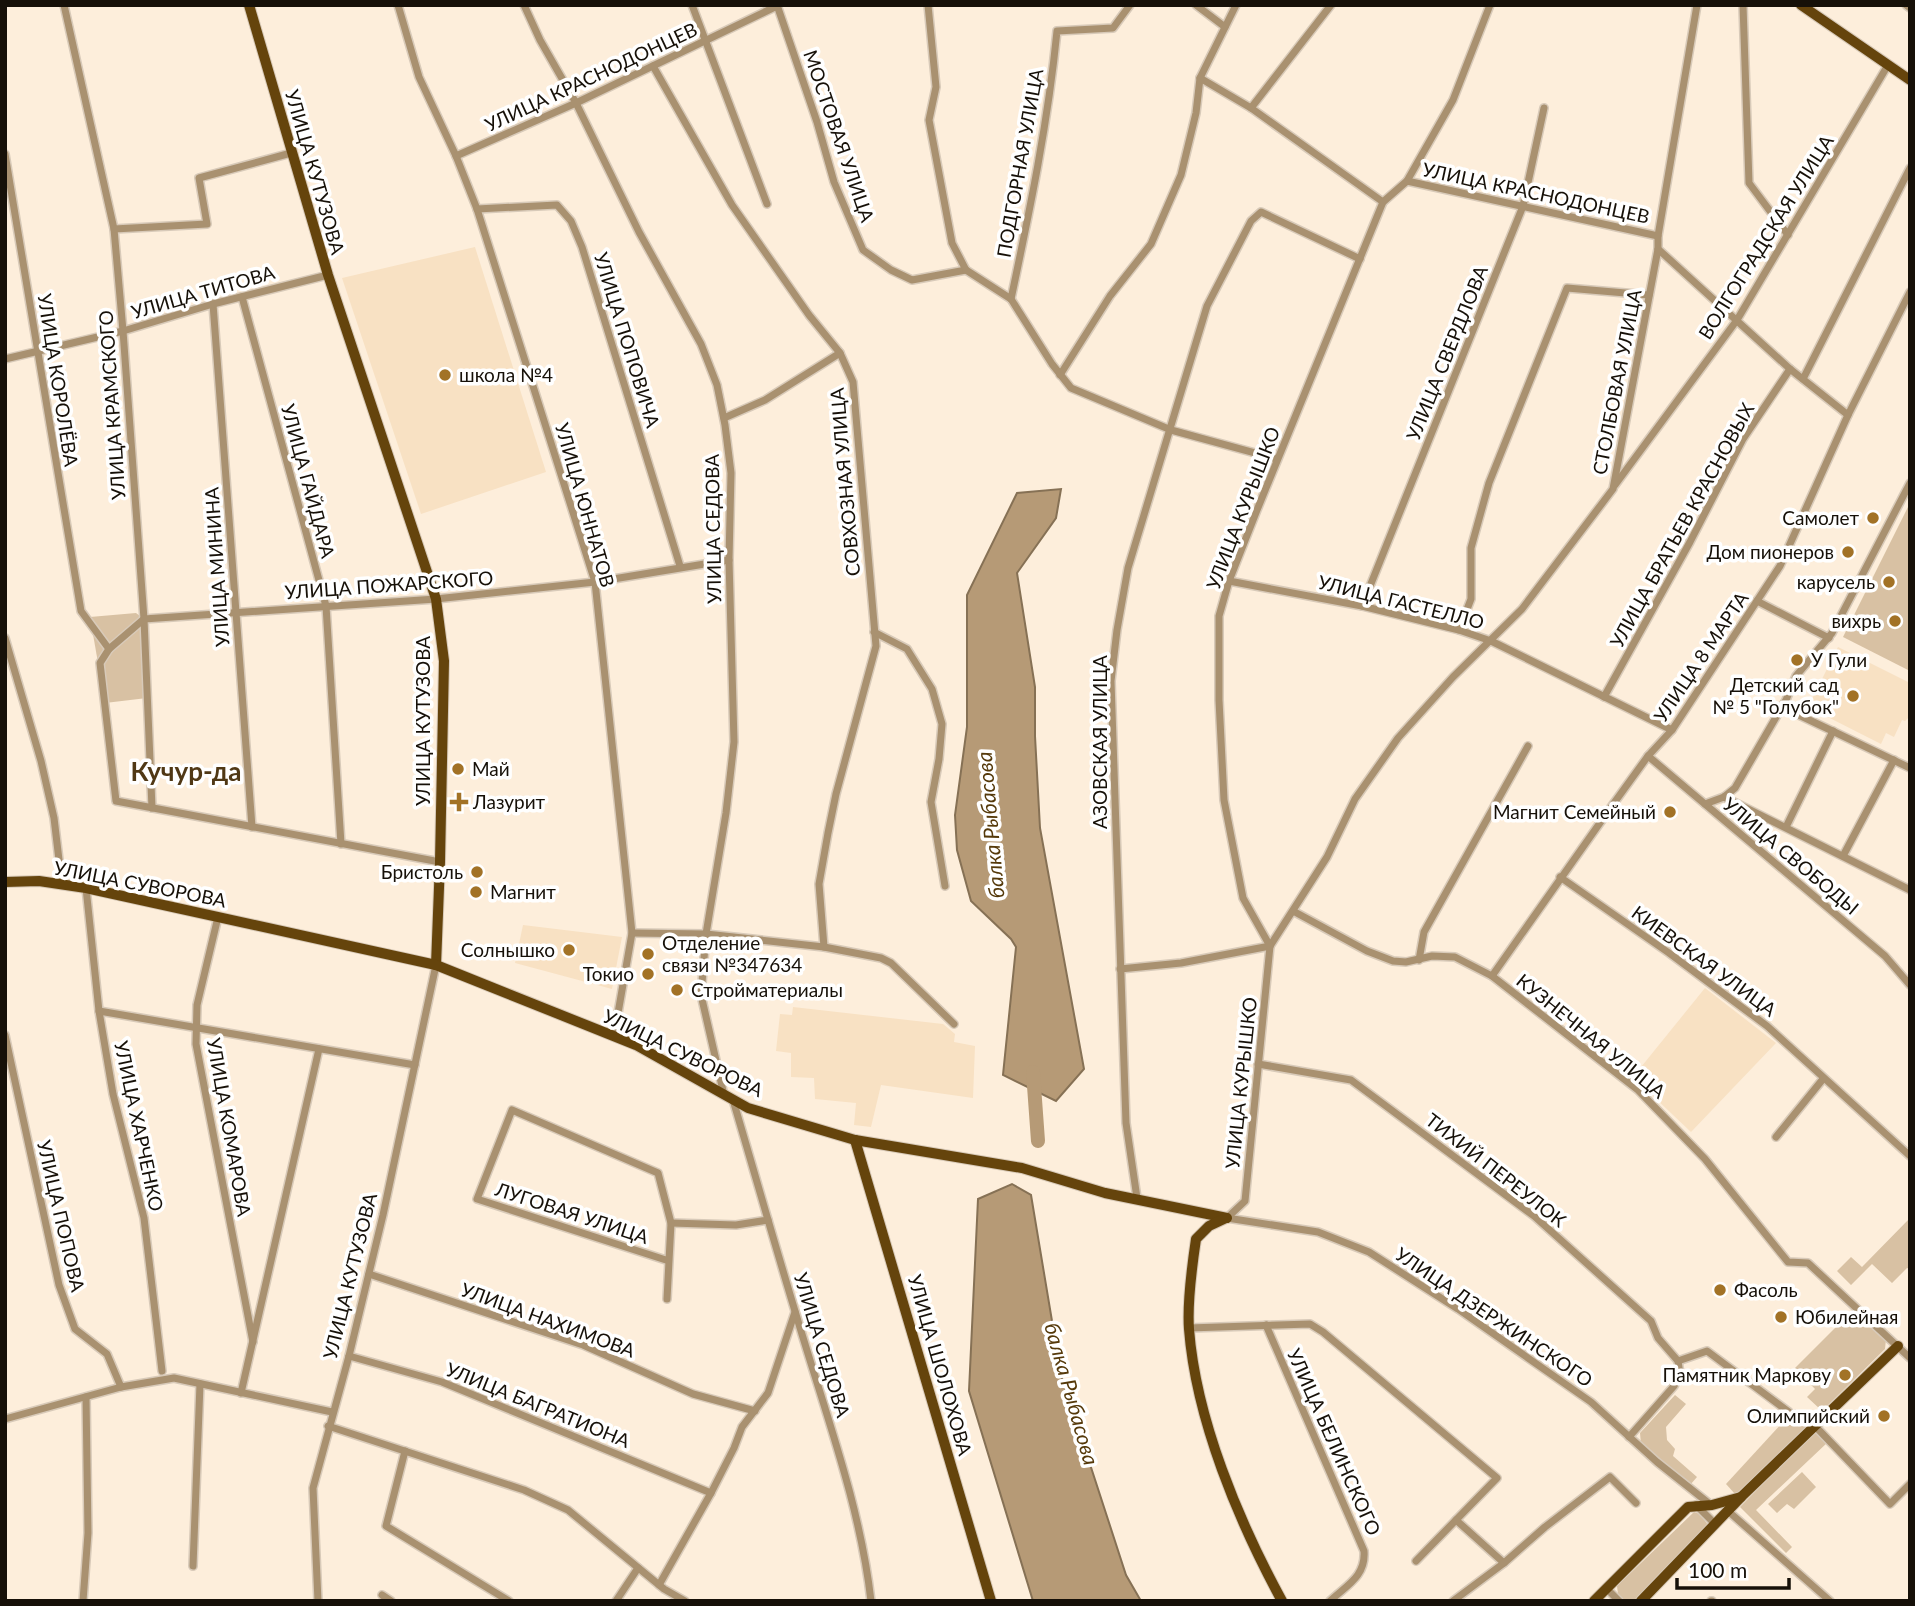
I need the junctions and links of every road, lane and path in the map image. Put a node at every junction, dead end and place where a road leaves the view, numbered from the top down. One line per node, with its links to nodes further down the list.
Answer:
1 (64, 5): 34 (street, УЛИЦА КРАМСКОГО)
2 (249, 5): 25 (main road, УЛИЦА КУТУЗОВА)
3 (398, 5): 27 (street, УЛИЦА ЮННАТОВ)
4 (524, 5): 22 (street, УЛИЦА СЕДОВА)
5 (692, 5): 17 (street)
6 (928, 5): 39 (street)
7 (1129, 5): 44 (street, ПОДГОРНАЯ УЛИЦА)
8 (1196, 5): 16 (street)
9 (1236, 5): 16 (street)
10 (1331, 5): 24 (street)
11 (1490, 5): 29 (street, УЛИЦА КУРЫШКО)
12 (1697, 5): 36 (street, СТОЛБОВАЯ УЛИЦА)
13 (1743, 5): 35 (street)
14 (1801, 5): 18 (main road)
15 (777, 6): 17 (street, УЛИЦА КРАСНОДОНЦЕВ); 39 (street, МОСТОВАЯ УЛИЦА)
16 (1225, 27): 20 (street)
17 (705, 41): 19 (street, УЛИЦА КРАСНОДОНЦЕВ); 31 (street)
18 (1888, 65): 21 (main road); 35 (street, ВОЛГОГРАДСКАЯ УЛИЦА)
19 (653, 66): 22 (street, УЛИЦА КРАСНОДОНЦЕВ); 49 (street, СОВХОЗНАЯ УЛИЦА)
20 (1200, 78): 24 (street); 52 (street)
21 (1910, 80)
22 (576, 103): 27 (street, УЛИЦА КРАСНОДОНЦЕВ); 55 (street, УЛИЦА СЕДОВА)
23 (1544, 107): 32 (street, УЛИЦА СВЕРДЛОВА)
24 (1251, 108): 30 (street)
25 (290, 153): 34 (street); 40 (main road, УЛИЦА КУТУЗОВА)
26 (5, 154): 48 (street, УЛИЦА КОРОЛЁВА)
27 (456, 156): 33 (street, УЛИЦА ЮННАТОВ)
28 (1910, 168): 53 (street)
29 (1408, 181): 30 (street, УЛИЦА КУРЫШКО); 32 (street, УЛИЦА КРАСНОДОНЦЕВ)
30 (1383, 202): 38 (street, УЛИЦА КУРЫШКО)
31 (767, 204)
32 (1523, 206): 36 (street, УЛИЦА КРАСНОДОНЦЕВ); 67 (street, УЛИЦА СВЕРДЛОВА)
33 (477, 209): 61 (street, УЛИЦА ПОПОВИЧА); 63 (street, УЛИЦА ЮННАТОВ)
34 (114, 229): 47 (street, УЛИЦА КРАМСКОГО)
35 (1787, 235): 46 (street, ВОЛГОГРАДСКАЯ УЛИЦА)
36 (1658, 236): 37 (street, СТОЛБОВАЯ УЛИЦА)
37 (1658, 249): 42 (street, СТОЛБОВАЯ УЛИЦА); 46 (street, УЛИЦА КРАСНОДОНЦЕВ)
38 (1360, 259): 56 (street, АЗОВСКАЯ УЛИЦА); 57 (street, УЛИЦА КУРЫШКО)
39 (966, 270): 44 (street)
40 (328, 275): 43 (street, УЛИЦА ТИТОВА); 64 (main road, УЛИЦА КУТУЗОВА)
41 (1910, 292): 54 (street, УЛИЦА 8 МАРТА)
42 (1649, 295): 59 (street, СТОЛБОВАЯ УЛИЦА); 70 (street)
43 (242, 297): 45 (street, УЛИЦА ТИТОВА); 66 (street, УЛИЦА ГАЙДАРА)
44 (1011, 299): 52 (street)
45 (213, 304): 47 (street, УЛИЦА ТИТОВА); 68 (street, УЛИЦА МИНИНА)
46 (1737, 320): 51 (street, УЛИЦА КРАСНОДОНЦЕВ); 59 (street, ВОЛГОГРАДСКАЯ УЛИЦА)
47 (123, 331): 48 (street, УЛИЦА ТИТОВА); 69 (street, УЛИЦА КРАМСКОГО)
48 (38, 351): 50 (street, УЛИЦА ТИТОВА); 75 (street, УЛИЦА КОРОЛЁВА)
49 (840, 353): 55 (street); 71 (street, СОВХОЗНАЯ УЛИЦА)
50 (5, 359)
51 (1790, 369): 53 (street, УЛИЦА КРАСНОДОНЦЕВ); 76 (street, УЛИЦА БРАТЬЕВ КРАСНОВЫХ)
52 (1060, 375): 56 (street)
53 (1803, 379): 54 (street, УЛИЦА КРАСНОДОНЦЕВ)
54 (1848, 415): 65 (street, УЛИЦА 8 МАРТА)
55 (724, 418): 60 (street, УЛИЦА СЕДОВА)
56 (1171, 430): 57 (street); 106 (street, АЗОВСКАЯ УЛИЦА)
57 (1277, 459): 62 (street, УЛИЦА КУРЫШКО)
58 (1910, 483): 73 (street)
59 (1613, 489): 74 (street, СТОЛБОВАЯ УЛИЦА)
60 (729, 560): 61 (street, УЛИЦА ПОЖАРСКОГО); 101 (street, УЛИЦА СЕДОВА)
61 (680, 566): 63 (street, УЛИЦА ПОЖАРСКОГО)
62 (1229, 581): 67 (street, УЛИЦА ГАСТЕЛЛО); 102 (street, УЛИЦА КУРЫШКО)
63 (595, 582): 64 (street, УЛИЦА ПОЖАРСКОГО); 100 (street, УЛИЦА ЮННАТОВ)
64 (436, 599): 66 (street, УЛИЦА ПОЖАРСКОГО); 91 (main road, УЛИЦА КУТУЗОВА)
65 (1758, 601): 73 (street); 78 (street, УЛИЦА 8 МАРТА)
66 (326, 606): 68 (street, УЛИЦА ПОЖАРСКОГО); 89 (street, УЛИЦА ГАЙДАРА)
67 (1362, 606): 70 (street, УЛИЦА ГАСТЕЛЛО)
68 (236, 612): 69 (street, УЛИЦА ПОЖАРСКОГО); 87 (street, УЛИЦА МИНИНА)
69 (144, 619): 75 (street); 86 (street, УЛИЦА КРАМСКОГО)
70 (1459, 630): 74 (street, УЛИЦА ГАСТЕЛЛО)
71 (874, 632): 95 (street); 103 (street, СОВХОЗНАЯ УЛИЦА)
72 (5, 638): 94 (street)
73 (1829, 638): 77 (street)
74 (1491, 641): 76 (street, УЛИЦА ГАСТЕЛЛО); 98 (street, СТОЛБОВАЯ УЛИЦА)
75 (109, 649): 86 (street)
76 (1604, 697): 78 (street, УЛИЦА ГАСТЕЛЛО)
77 (1782, 707): 79 (street); 84 (street)
78 (1672, 730): 81 (street, УЛИЦА 8 МАРТА)
79 (1833, 731): 82 (street); 88 (street)
80 (1528, 746): 104 (street)
81 (1648, 757): 85 (street, УЛИЦА СВОБОДЫ); 92 (street, УЛИЦА 8 МАРТА)
82 (1894, 760): 83 (street); 90 (street)
83 (1910, 768)
84 (1724, 797): 85 (street); 88 (street)
85 (1705, 804): 108 (street, УЛИЦА СВОБОДЫ)
86 (152, 808): 87 (street)
87 (252, 827): 89 (street)
88 (1786, 827): 90 (street)
89 (341, 844): 91 (street)
90 (1843, 856): 97 (street)
91 (440, 862): 105 (main road, УЛИЦА КУТУЗОВА)
92 (1560, 877): 107 (street, УЛИЦА 8 МАРТА); 117 (street, КИЕВСКАЯ УЛИЦА)
93 (5, 881): 94 (main road, УЛИЦА СУВОРОВА)
94 (62, 885): 96 (main road, УЛИЦА СУВОРОВА)
95 (945, 886)
96 (86, 888): 99 (main road, УЛИЦА СУВОРОВА); 109 (street, УЛИЦА ХАРЧЕНКО)
97 (1910, 890)
98 (1293, 911): 102 (street, СТОЛБОВАЯ УЛИЦА); 104 (street, КУЗНЕЧНАЯ УЛИЦА)
99 (218, 917): 105 (main road, УЛИЦА СУВОРОВА); 111 (street, УЛИЦА КОМАРОВА)
100 (632, 933): 101 (street); 113 (street, УЛИЦА ЮННАТОВ)
101 (706, 934): 103 (street); 118 (street, УЛИЦА СЕДОВА)
102 (1270, 946): 106 (street); 115 (street, УЛИЦА КУРЫШКО)
103 (824, 947): 110 (street)
104 (1419, 960): 107 (street, КУЗНЕЧНАЯ УЛИЦА)
105 (436, 965): 113 (main road, УЛИЦА СУВОРОВА); 116 (street, УЛИЦА КУТУЗОВА)
106 (1120, 969): 122 (street, АЗОВСКАЯ УЛИЦА)
107 (1492, 976): 133 (street, КУЗНЕЧНАЯ УЛИЦА)
108 (1910, 985)
109 (99, 1011): 111 (street); 137 (street, УЛИЦА ХАРЧЕНКО)
110 (954, 1024)
111 (196, 1027): 114 (street); 132 (street, УЛИЦА КОМАРОВА)
112 (5, 1035): 139 (street, УЛИЦА ПОПОВА)
113 (614, 1036): 118 (main road, УЛИЦА СУВОРОВА)
114 (319, 1049): 116 (street); 132 (street)
115 (1258, 1063): 123 (street, УЛИЦА КУРЫШКО); 136 (street, ТИХИЙ ПЕРЕУЛОК)
116 (415, 1065): 127 (street, УЛИЦА КУТУЗОВА)
117 (1823, 1079): 119 (street); 121 (street, КИЕВСКАЯ УЛИЦА)
118 (729, 1097): 120 (main road, УЛИЦА СУВОРОВА); 124 (street, УЛИЦА СЕДОВА)
119 (1776, 1137)
120 (855, 1140): 122 (main road, УЛИЦА СУВОРОВА); 173 (main road, УЛИЦА ШОЛОХОВА)
121 (1910, 1156)
122 (1137, 1198): 123 (main road, УЛИЦА СУВОРОВА)
123 (1227, 1218): 131 (main road); 148 (street, УЛИЦА ДЗЕРЖИНСКОГО)
124 (768, 1220): 125 (street, ЛУГОВАЯ УЛИЦА); 129 (street, УЛИЦА СЕДОВА)
125 (671, 1223): 126 (street, ЛУГОВАЯ УЛИЦА); 126 (street, ЛУГОВАЯ УЛИЦА)
126 (669, 1261): 128 (street, ЛУГОВАЯ УЛИЦА)
127 (369, 1274): 134 (street, УЛИЦА КУТУЗОВА); 143 (street, УЛИЦА НАХИМОВА)
128 (667, 1299)
129 (795, 1312): 143 (street); 172 (street, УЛИЦА СЕДОВА)
130 (1266, 1325): 131 (street); 157 (street); 175 (street, УЛИЦА БЕЛИНСКОГО)
131 (1189, 1328): 174 (main road)
132 (253, 1342): 140 (street)
133 (1898, 1346): 135 (street, КУЗНЕЧНАЯ УЛИЦА); 147 (main road)
134 (349, 1356): 142 (street, УЛИЦА КУТУЗОВА); 151 (street, УЛИЦА БАГРАТИОНА)
135 (1910, 1358)
136 (1678, 1361): 144 (street); 148 (street)
137 (162, 1371)
138 (200, 1384): 139 (street); 140 (street); 161 (street)
139 (121, 1387): 141 (street)
140 (241, 1393): 142 (street)
141 (86, 1397): 145 (street); 166 (street)
142 (332, 1412): 146 (street, УЛИЦА КУТУЗОВА)
143 (755, 1412): 151 (street)
144 (1789, 1412)
145 (5, 1419)
146 (328, 1426): 149 (street); 167 (street, УЛИЦА КУТУЗОВА)
147 (1815, 1426): 150 (street); 152 (main road)
148 (1629, 1437): 155 (street, УЛИЦА ДЗЕРЖИНСКОГО)
149 (405, 1451): 162 (street); 169 (street)
150 (1910, 1484)
151 (711, 1493): 163 (street)
152 (1741, 1497): 155 (main road); 156 (main road)
153 (1636, 1503): 160 (street)
154 (1696, 1505): 155 (main road); 158 (street); 164 (main road)
155 (1712, 1505)
156 (1728, 1511): 158 (main road); 180 (street)
157 (1456, 1520): 159 (street); 160 (street)
158 (1715, 1524): 179 (main road)
159 (1416, 1561)
160 (1504, 1563): 176 (street)
161 (193, 1566)
162 (638, 1568): 163 (street); 170 (street)
163 (659, 1585): 171 (street)
164 (1606, 1588): 177 (main road); 178 (street)
165 (382, 1595): 168 (street)
166 (83, 1601)
167 (318, 1601)
168 (391, 1601)
169 (509, 1601)
170 (616, 1601)
171 (685, 1601)
172 (871, 1601)
173 (991, 1601)
174 (1282, 1601)
175 (1331, 1601)
176 (1453, 1601)
177 (1594, 1601)
178 (1619, 1601)
179 (1641, 1601)
180 (1830, 1601)

